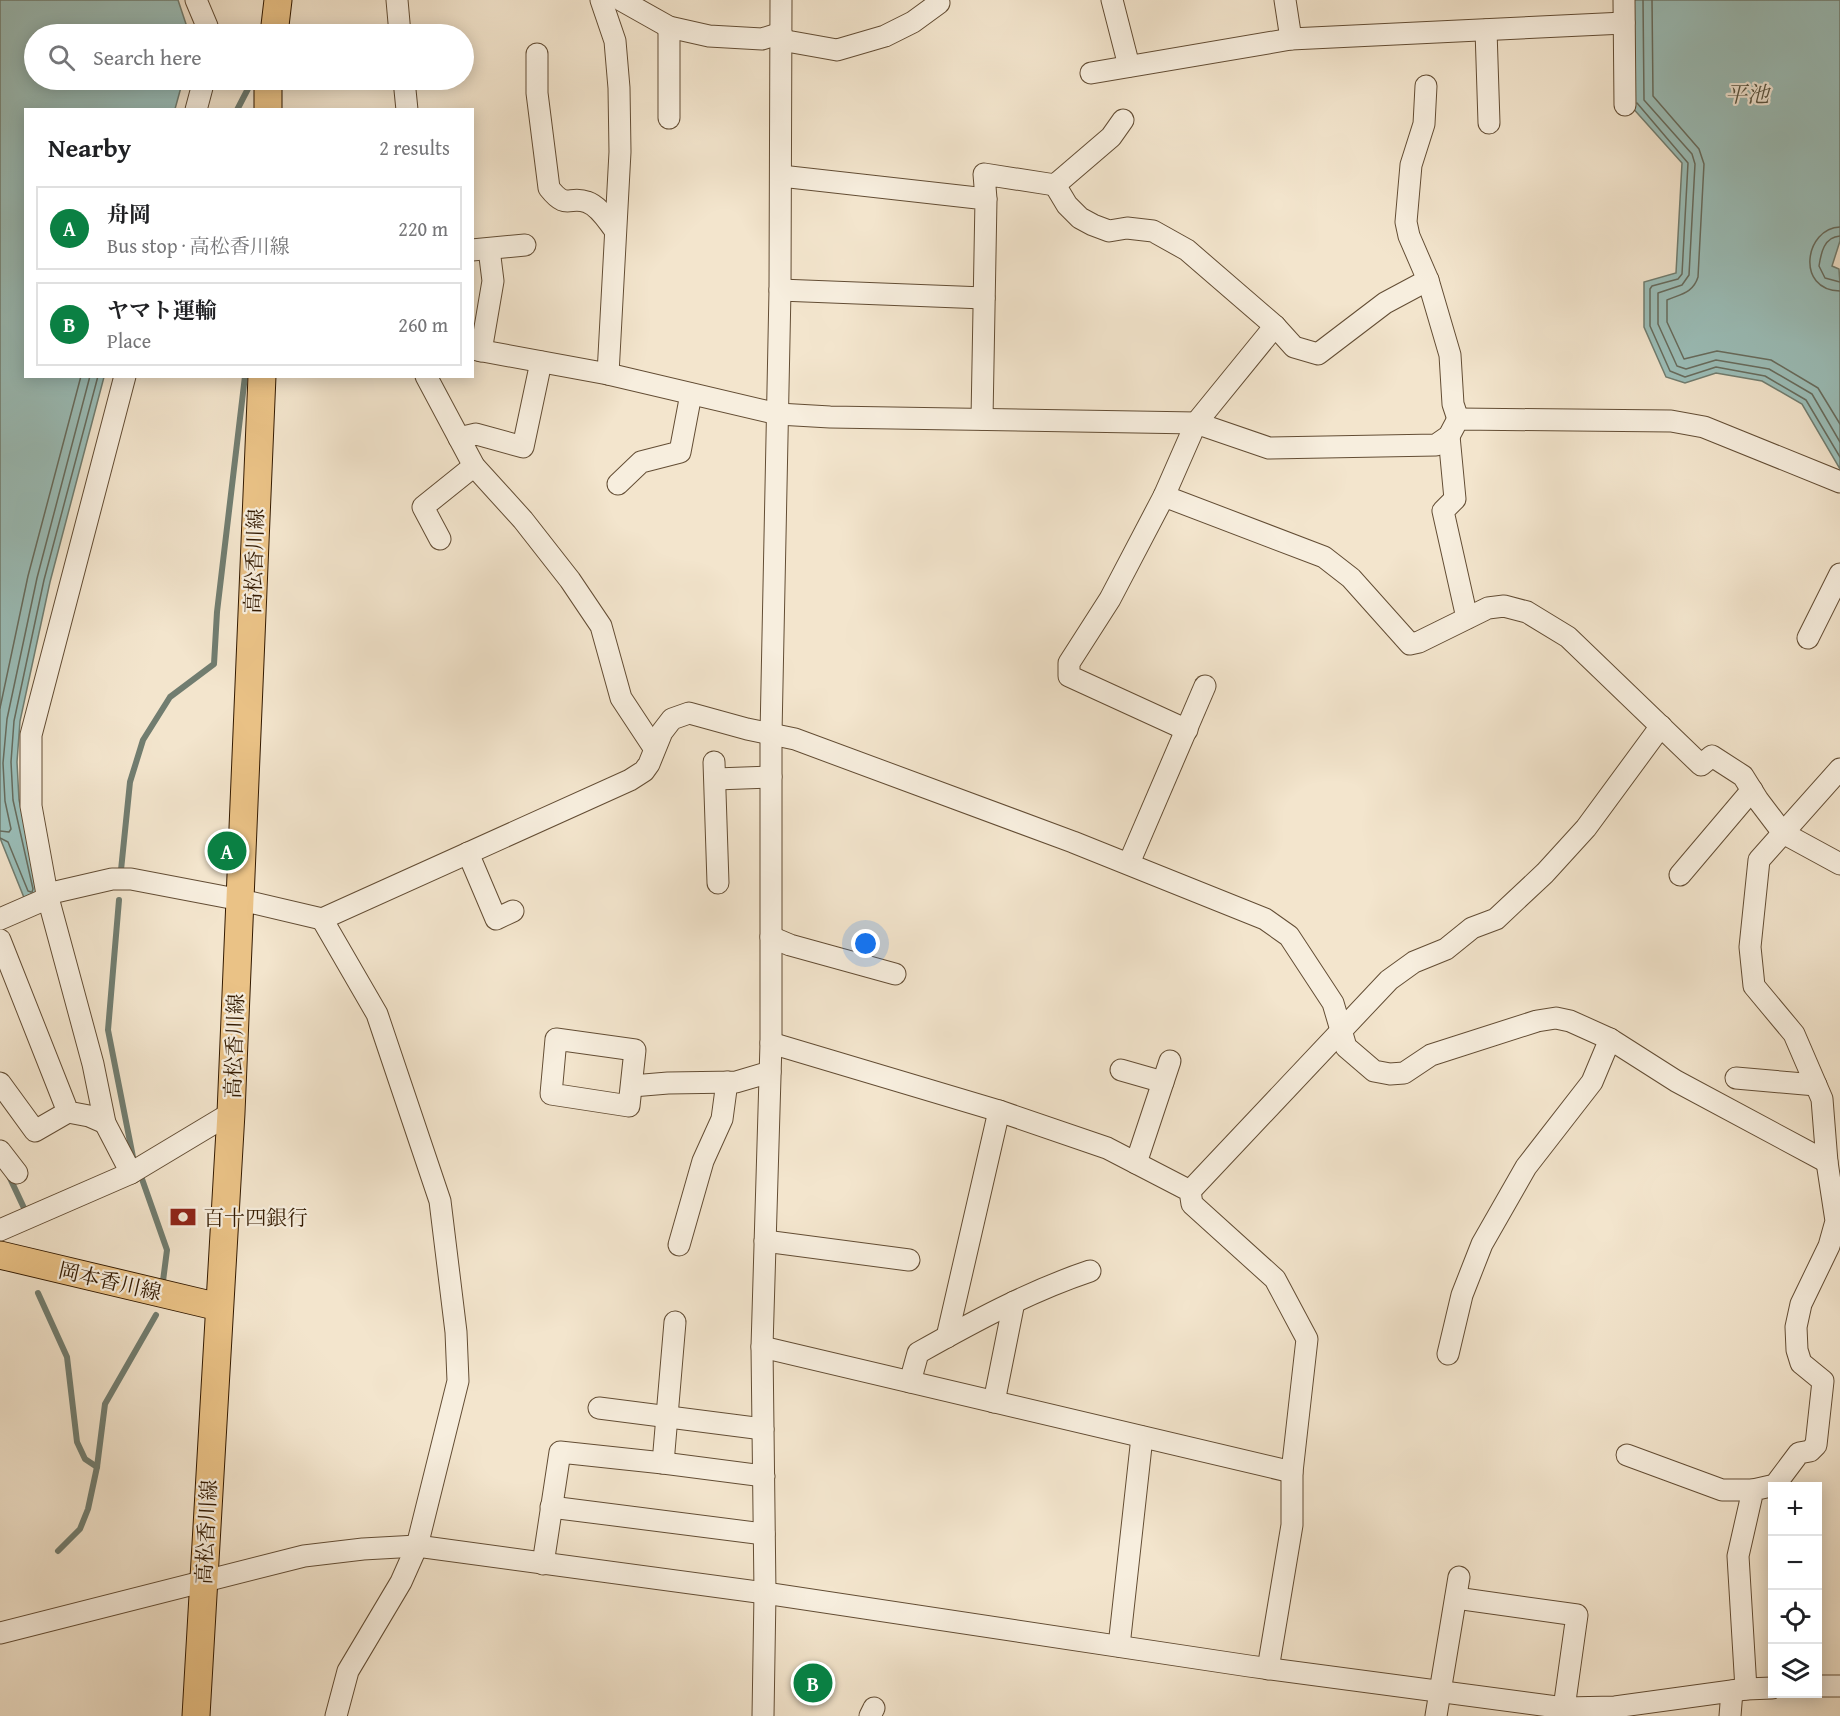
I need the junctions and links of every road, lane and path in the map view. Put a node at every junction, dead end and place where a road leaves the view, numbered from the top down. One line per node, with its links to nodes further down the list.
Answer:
1 (196, 0): 12 (street)
2 (278, 0): 13 (main road)
3 (397, 0): 14 (street)
4 (601, 0): 36 (street)
5 (621, 0): 15 (street)
6 (782, 0): 17 (street)
7 (1112, 0): 20 (street)
8 (1285, 0): 18 (street)
9 (1624, 0): 11 (street)
10 (939, 3): 17 (street)
11 (1624, 23): 16 (street); 26 (street)
12 (206, 24)
13 (275, 24)
14 (399, 24)
15 (669, 27): 17 (street); 30 (street)
16 (1486, 30): 18 (street); 32 (street)
17 (781, 36): 33 (street)
18 (1291, 39): 20 (street)
19 (537, 54): 36 (street)
20 (1129, 66): 21 (street)
21 (1091, 73)
22 (1426, 86): 39 (street)
23 (201, 90): 27 (street)
24 (268, 90): 28 (main road)
25 (405, 90): 29 (street)
26 (1625, 105)
27 (197, 108)
28 (268, 108)
29 (407, 108)
30 (669, 118)
31 (1123, 120): 34 (street)
32 (1489, 123)
33 (781, 176): 35 (street); 40 (street)
34 (1055, 185): 35 (street); 42 (street)
35 (986, 199): 41 (street)
36 (615, 229): 45 (street)
37 (525, 245): 38 (street)
38 (481, 250): 43 (street)
39 (1428, 280): 42 (street); 53 (street)
40 (780, 290): 41 (street); 50 (street)
41 (984, 298): 51 (street)
42 (1275, 326): 52 (street)
43 (477, 350): 44 (street)
44 (541, 362): 45 (street); 54 (street)
45 (608, 374): 49 (street)
46 (124, 378): 77 (street)
47 (262, 378): 78 (main road, 高松香川線)
48 (427, 378): 54 (street)
49 (691, 394): 50 (street); 57 (street)
50 (778, 414): 51 (street); 66 (street)
51 (982, 419): 52 (street)
52 (1196, 423): 53 (street); 58 (street)
53 (1453, 428): 56 (street); 61 (street)
54 (459, 438): 55 (street)
55 (474, 466): 59 (street); 67 (street)
56 (1840, 482)
57 (618, 484)
58 (1164, 496): 61 (street); 65 (street)
59 (440, 539)
60 (1840, 574): 62 (street)
61 (1467, 618): 64 (street)
62 (1808, 638)
63 (1205, 686): 65 (street)
64 (1660, 726): 70 (street); 85 (street)
65 (1187, 730): 73 (street)
66 (771, 734): 67 (street); 69 (street); 73 (street)
67 (654, 748): 72 (street)
68 (1840, 769): 71 (street)
69 (771, 777): 76 (street); 82 (street)
70 (1752, 790): 71 (street); 75 (street)
71 (1783, 833): 74 (street); 95 (street)
72 (468, 853): 79 (street); 81 (street)
73 (1129, 863): 85 (street)
74 (1840, 864)
75 (1680, 875)
76 (718, 883)
77 (47, 894): 78 (street); 80 (street); 100 (street)
78 (241, 900): 81 (street); 99 (main road, 高松香川線)
79 (513, 911)
80 (0, 919)
81 (322, 919): 132 (street)
82 (771, 937): 84 (street); 87 (street)
83 (0, 940): 98 (street)
84 (895, 974)
85 (1341, 1030): 86 (street); 106 (street)
86 (1610, 1039): 102 (street); 118 (street)
87 (771, 1043): 90 (street); 97 (street)
88 (1170, 1061): 93 (street)
89 (1121, 1070): 93 (street)
90 (770, 1072): 92 (street); 108 (street)
91 (1736, 1078): 95 (street)
92 (727, 1082): 96 (street); 109 (street)
93 (1163, 1082): 103 (street)
94 (0, 1083): 98 (street)
95 (1816, 1085): 102 (street)
96 (632, 1086): 96 (street)
97 (999, 1111): 103 (street); 116 (street)
98 (68, 1112): 100 (street)
99 (231, 1113): 105 (street); 114 (main road, 高松香川線)
100 (105, 1123): 105 (street)
101 (0, 1151): 104 (street)
102 (1827, 1162): 129 (street)
103 (1136, 1164): 106 (street)
104 (17, 1173)
105 (131, 1173): 107 (street)
106 (1190, 1191): 127 (street)
107 (0, 1230)
108 (765, 1241): 111 (street); 117 (street)
109 (679, 1245)
110 (0, 1255): 114 (main road, 岡本香川線)
111 (909, 1260)
112 (1090, 1271): 113 (street)
113 (1014, 1302): 116 (street); 120 (street)
114 (219, 1307): 134 (main road, 高松香川線)
115 (675, 1322): 122 (street)
116 (947, 1337): 119 (street)
117 (762, 1347): 119 (street); 123 (street)
118 (1448, 1354)
119 (910, 1382): 120 (street)
120 (994, 1402): 124 (street)
121 (599, 1408): 122 (street)
122 (667, 1417): 123 (street); 126 (street)
123 (763, 1429): 128 (street)
124 (1142, 1437): 127 (street); 137 (street)
125 (1627, 1455): 129 (street)
126 (663, 1463): 128 (street); 130 (street)
127 (1292, 1472): 138 (street)
128 (764, 1476): 131 (street)
129 (1753, 1490): 142 (street)
130 (551, 1507): 131 (street); 133 (street)
131 (764, 1534): 135 (street)
132 (417, 1546): 133 (street); 134 (street); 146 (street)
133 (543, 1564): 135 (street)
134 (203, 1583): 136 (street); 145 (main road, 高松香川線)
135 (765, 1593): 137 (street); 147 (street)
136 (0, 1633)
137 (1119, 1646): 138 (street)
138 (1268, 1669): 143 (street)
139 (1822, 1686): 140 (street)
140 (1840, 1686)
141 (1768, 1688): 142 (street)
142 (1739, 1690): 144 (street); 149 (street)
143 (1439, 1692): 144 (street); 144 (street); 148 (street)
144 (1564, 1708)
145 (196, 1716)
146 (336, 1716)
147 (763, 1716)
148 (1436, 1716)
149 (1730, 1716)

